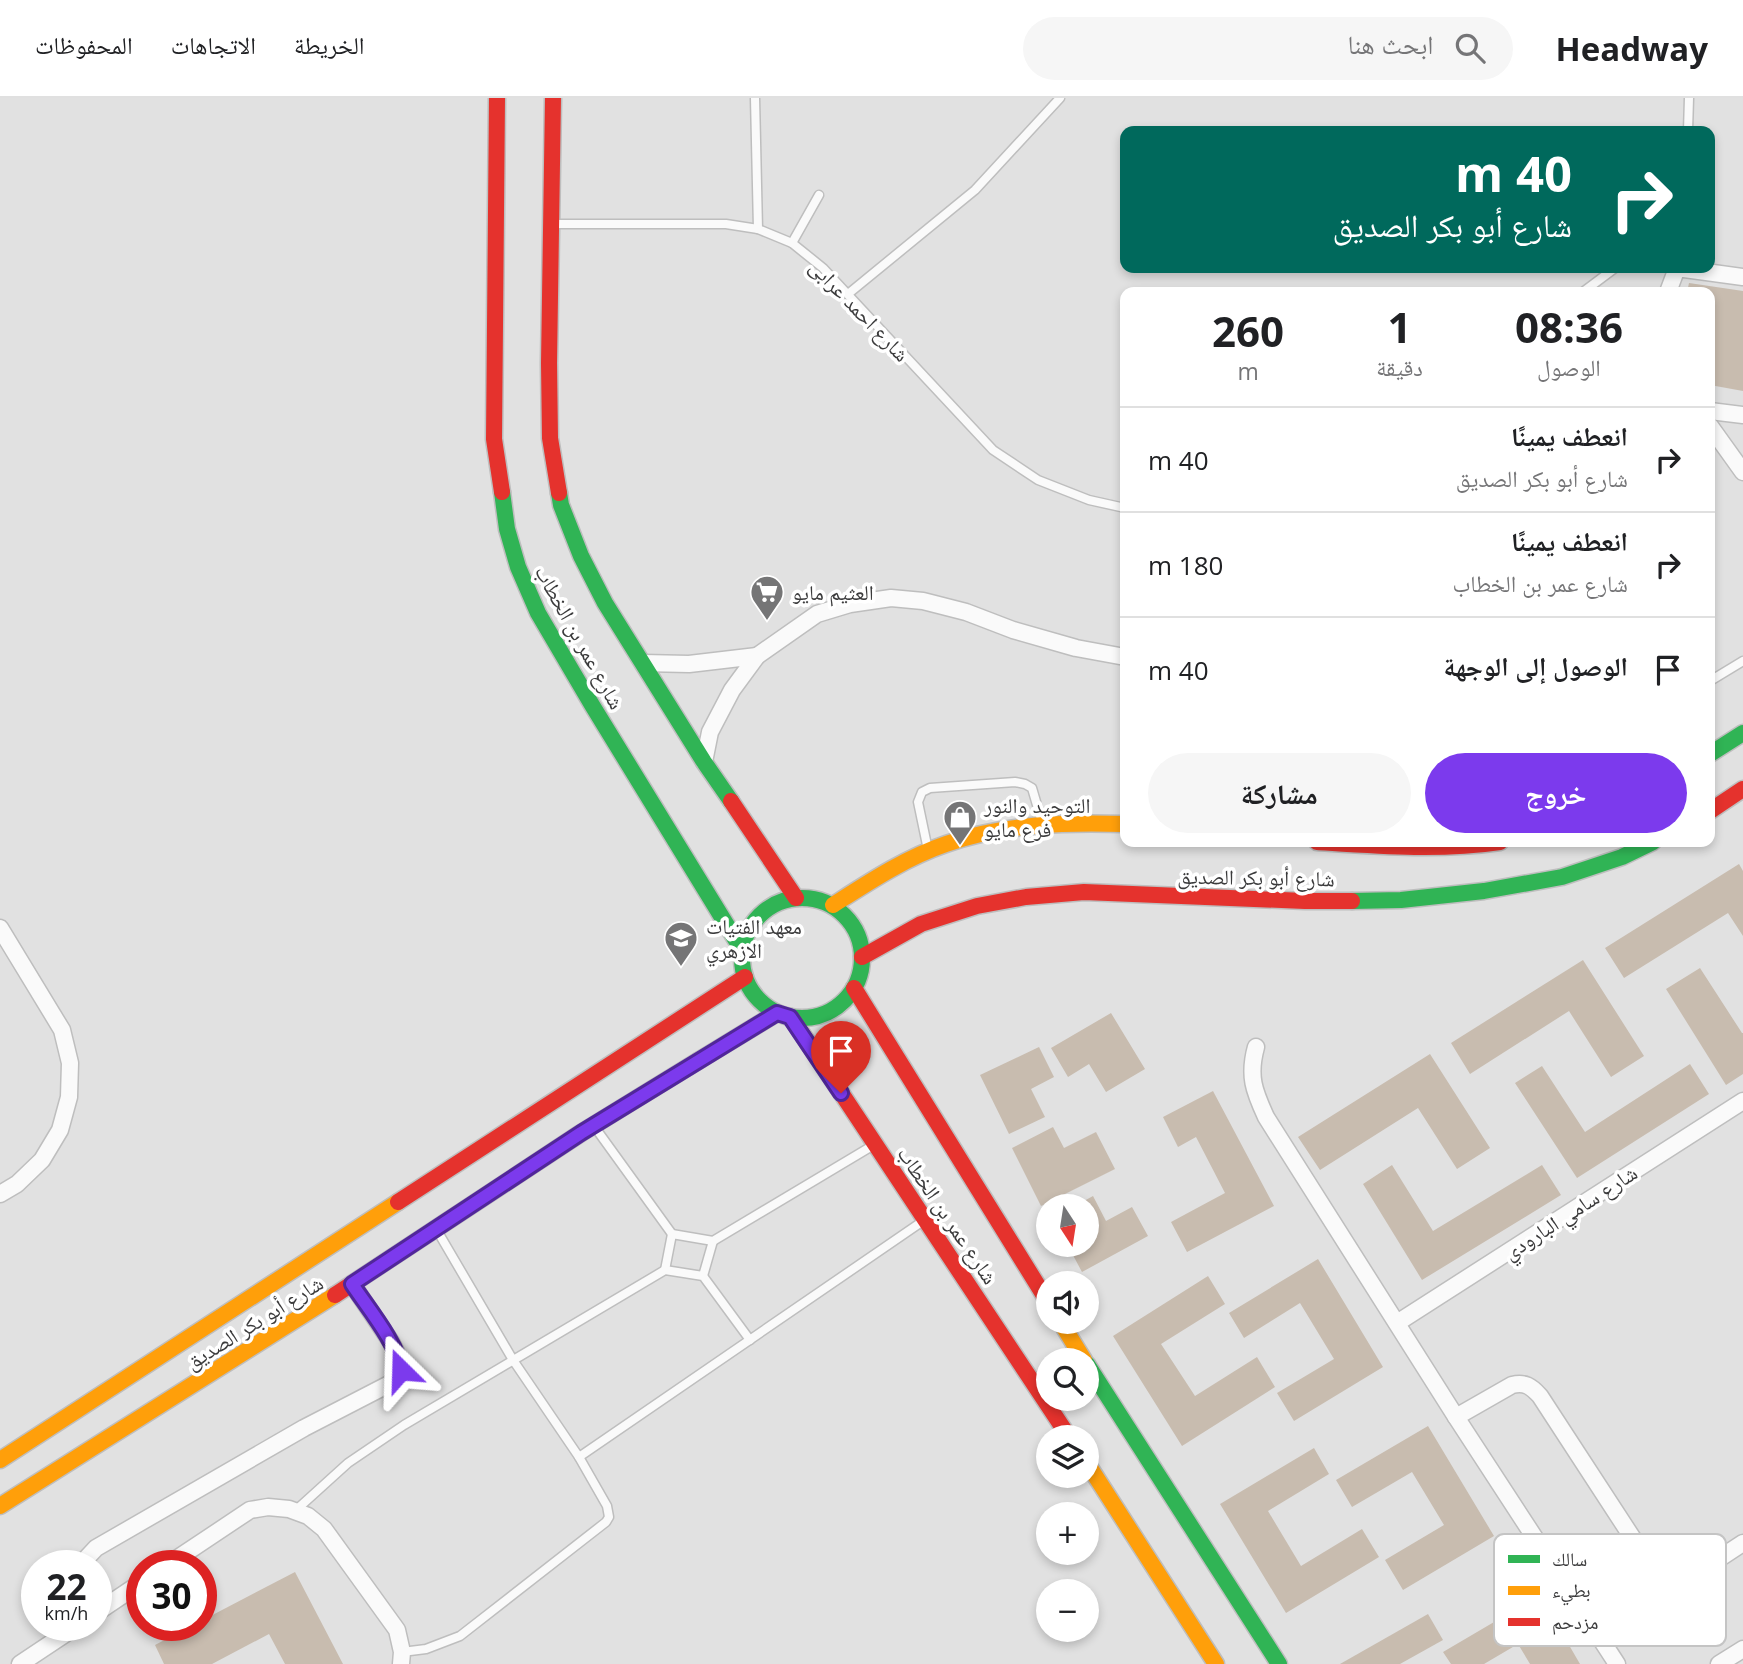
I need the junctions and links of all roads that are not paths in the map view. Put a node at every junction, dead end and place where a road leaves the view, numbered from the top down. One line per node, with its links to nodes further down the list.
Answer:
1 (497, 98): 38 (street, شارع عمر بن الخطاب)
2 (553, 98): 8 (street, شارع عمر بن الخطاب)
3 (755, 98): 9 (lane)
4 (1060, 98): 15 (lane)
5 (1689, 98): 6 (lane)
6 (1688, 126)
7 (819, 195): 10 (lane)
8 (551, 224): 9 (lane, شارع احمد عرابى); 24 (street, شارع عمر بن الخطاب)
9 (758, 229): 10 (lane, شارع احمد عرابى)
10 (792, 243): 15 (lane, شارع احمد عرابى)
11 (1608, 273): 14 (lane)
12 (1714, 273): 13 (street)
13 (1743, 277)
14 (1590, 287)
15 (848, 294): 20 (lane, شارع احمد عرابى)
16 (1715, 412): 17 (street)
17 (1743, 415)
18 (1715, 433): 19 (street)
19 (1743, 472)
20 (1120, 507)
21 (757, 656): 22 (street); 24 (street); 28 (street)
22 (1120, 656)
23 (1743, 661): 25 (lane)
24 (643, 663): 28 (street, شارع عمر بن الخطاب)
25 (1715, 678)
26 (1743, 733): 27 (street)
27 (1715, 751)
28 (704, 762): 35 (street, شارع عمر بن الخطاب)
29 (1743, 789): 30 (street)
30 (1715, 808)
31 (1120, 824): 32 (street)
32 (1043, 825): 34 (street); 34 (lane)
33 (1643, 847): 39 (street, شارع أبو بكر الصديق)
34 (928, 851): 36 (street)
35 (796, 898): 36 (street); 38 (street)
36 (832, 905): 39 (street)
37 (0, 928): 47 (street)
38 (742, 950): 40 (street)
39 (862, 957): 41 (street)
40 (745, 977): 42 (street); 63 (street, شارع أبو بكر الصديق)
41 (854, 988): 42 (street); 54 (street, شارع عمر بن الخطاب)
42 (784, 1015): 45 (street, شارع أبو بكر الصديق); 46 (street, شارع عمر بن الخطاب)
43 (1256, 1047): 56 (street)
44 (1743, 1101): 56 (street, شارع سامي البارودي)
45 (593, 1126): 49 (street, شارع أبو بكر الصديق); 50 (lane)
46 (875, 1144): 48 (street, شارع عمر بن الخطاب); 51 (lane)
47 (0, 1194)
48 (926, 1219): 57 (lane); 61 (street, شارع عمر بن الخطاب)
49 (436, 1230): 55 (street, شارع أبو بكر الصديق); 58 (lane)
50 (672, 1234): 51 (lane); 52 (lane)
51 (713, 1241): 53 (lane)
52 (665, 1270): 53 (lane); 58 (lane)
53 (703, 1276): 57 (lane)
54 (1036, 1282)
55 (352, 1284): 65 (street, شارع أبو بكر الصديق); 70 (street)
56 (1397, 1323): 60 (street)
57 (750, 1340): 62 (lane)
58 (513, 1360): 62 (lane); 66 (lane)
59 (1099, 1383): 79 (street)
60 (1456, 1417): 67 (street); 68 (street)
61 (1061, 1425)
62 (579, 1457): 76 (lane)
63 (0, 1460)
64 (1099, 1482): 78 (street)
65 (0, 1506)
66 (295, 1511): 71 (street); 76 (street)
67 (1533, 1534)
68 (1630, 1534)
69 (1743, 1543): 72 (street)
70 (94, 1550)
71 (190, 1550)
72 (1726, 1554)
73 (54, 1641): 77 (street)
74 (1606, 1646): 80 (street)
75 (1743, 1649): 81 (street)
76 (402, 1658)
77 (20, 1664)
78 (1216, 1664)
79 (1279, 1664)
80 (1618, 1664)
81 (1719, 1664)

